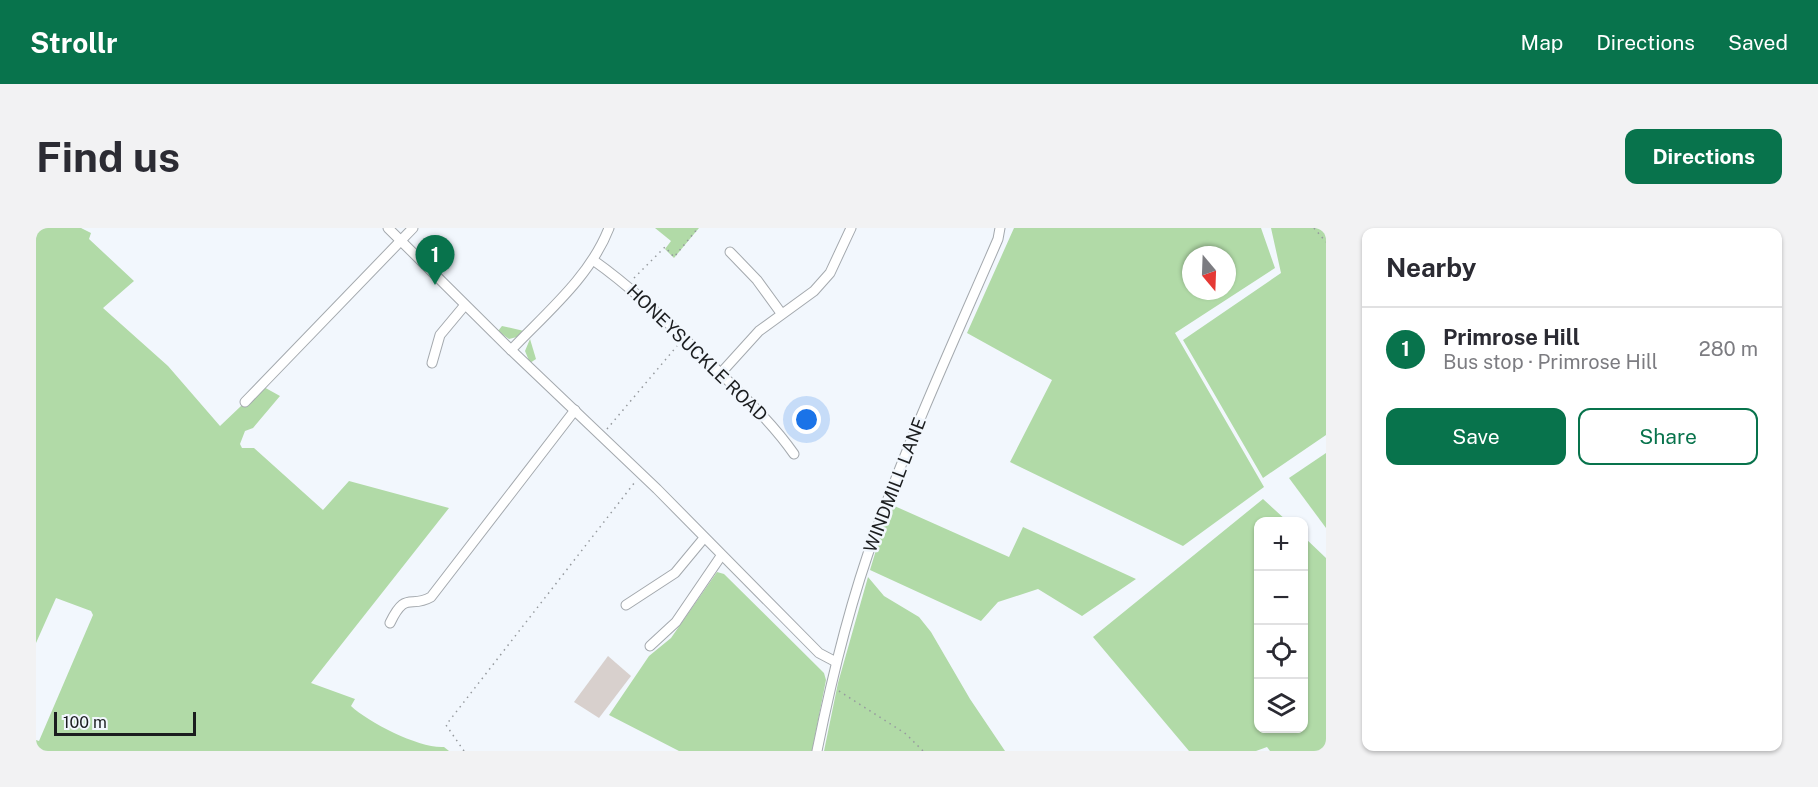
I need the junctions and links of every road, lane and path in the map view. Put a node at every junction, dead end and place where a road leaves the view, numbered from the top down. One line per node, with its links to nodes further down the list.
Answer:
1 (388, 228): 8 (street)
2 (413, 228): 8 (street)
3 (609, 228): 11 (street)
4 (698, 228): 12 (path)
5 (851, 228): 14 (street)
6 (1000, 228): 29 (street, WINDMILL LANE)
7 (1314, 228): 9 (path)
8 (401, 241): 13 (street); 19 (street)
9 (1326, 242)
10 (730, 252): 14 (street)
11 (593, 260): 15 (street, HONEYSUCKLE ROAD); 16 (street)
12 (631, 281)
13 (465, 305): 16 (street); 17 (street)
14 (781, 313): 18 (street)
15 (684, 338): 18 (street, HONEYSUCKLE ROAD); 21 (path)
16 (511, 350): 20 (street)
17 (432, 363)
18 (720, 374): 22 (street, HONEYSUCKLE ROAD)
19 (245, 402)
20 (575, 410): 21 (street); 27 (street)
21 (601, 435): 23 (street)
22 (794, 453)
23 (641, 474): 24 (street); 31 (path)
24 (704, 538): 25 (street); 26 (street)
25 (721, 556): 28 (street); 29 (street)
26 (626, 605)
27 (390, 623)
28 (650, 646)
29 (836, 662): 30 (street, WINDMILL LANE)
30 (830, 686): 32 (street, WINDMILL LANE); 33 (path)
31 (465, 751)
32 (817, 751)
33 (923, 751)

